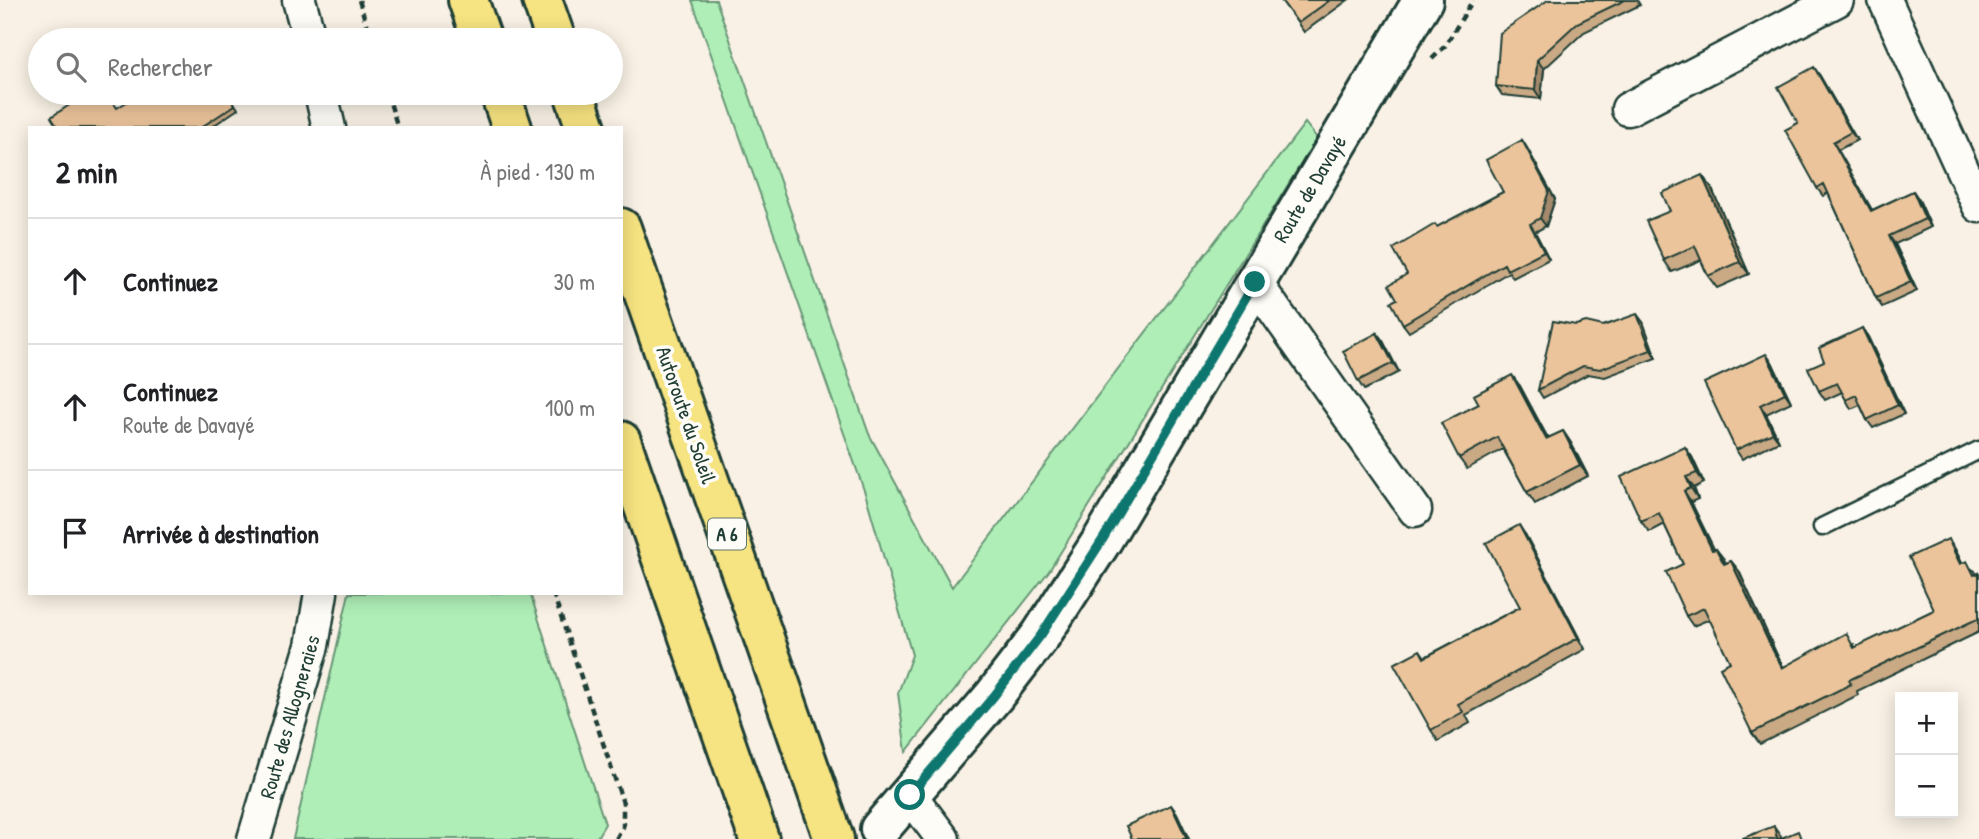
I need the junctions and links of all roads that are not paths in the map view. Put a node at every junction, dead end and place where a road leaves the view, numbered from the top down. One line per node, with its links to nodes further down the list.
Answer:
1 (299, 0): 7 (street)
2 (468, 0): 8 (highway)
3 (542, 0): 9 (highway)
4 (1423, 0): 19 (street, Route de Davayé)
5 (1837, 0): 13 (street)
6 (1885, 0): 17 (street)
7 (307, 28)
8 (478, 28)
9 (552, 28)
10 (324, 105): 14 (street)
11 (504, 105): 15 (highway)
12 (578, 105): 16 (highway)
13 (1628, 109)
14 (329, 126)
15 (511, 126)
16 (585, 126)
17 (1979, 206)
18 (623, 234): 29 (highway, Autoroute du Soleil / A 6)
19 (1255, 282): 22 (street); 25 (street, Route de Davayé)
20 (623, 448): 28 (highway)
21 (1979, 450): 23 (lane)
22 (1415, 510)
23 (1822, 527)
24 (321, 595): 27 (street, Route des Allogneraies)
25 (910, 795): 26 (street, Route de Davayé); 30 (street)
26 (880, 829)
27 (254, 839)
28 (759, 839)
29 (834, 839)
30 (943, 839)

